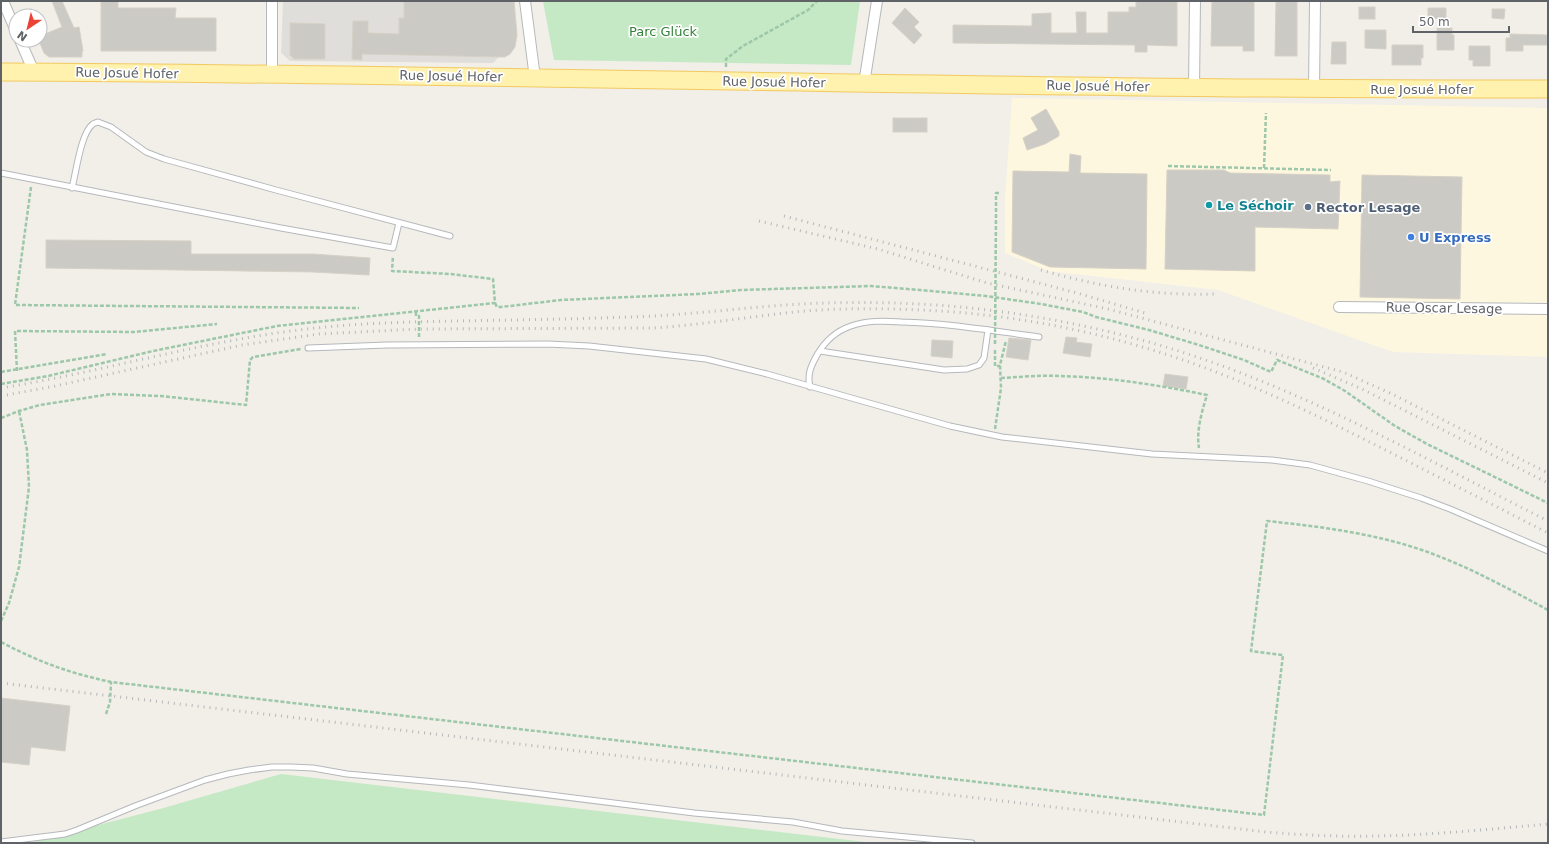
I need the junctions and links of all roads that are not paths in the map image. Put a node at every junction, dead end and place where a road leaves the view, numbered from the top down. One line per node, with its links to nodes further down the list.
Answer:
1 (3, 1): 7 (street)
2 (272, 1): 11 (street)
3 (525, 1): 12 (street)
4 (878, 1): 13 (street)
5 (1195, 1): 14 (street)
6 (1314, 1): 15 (street)
7 (8, 13)
8 (24, 48): 10 (street)
9 (1, 72): 10 (main road, Rue Josué Hofer)
10 (34, 72): 11 (main road, Rue Josué Hofer)
11 (272, 75): 12 (main road, Rue Josué Hofer)
12 (535, 78): 13 (main road, Rue Josué Hofer)
13 (864, 84): 14 (main road, Rue Josué Hofer)
14 (1194, 88): 15 (main road, Rue Josué Hofer)
15 (1314, 89): 16 (main road, Rue Josué Hofer)
16 (1548, 89)
17 (1, 173): 18 (lane)
18 (72, 188): 19 (lane); 19 (lane)
19 (399, 223): 20 (lane)
20 (450, 236)
21 (1339, 307): 22 (street, Rue Oscar Lesage)
22 (1548, 309)
23 (988, 330): 24 (lane); 26 (lane); 26 (lane)
24 (1039, 337)
25 (308, 348): 27 (lane)
26 (820, 351): 27 (lane)
27 (810, 387): 28 (lane)
28 (1548, 551)
29 (1, 842): 30 (lane)
30 (972, 843)

